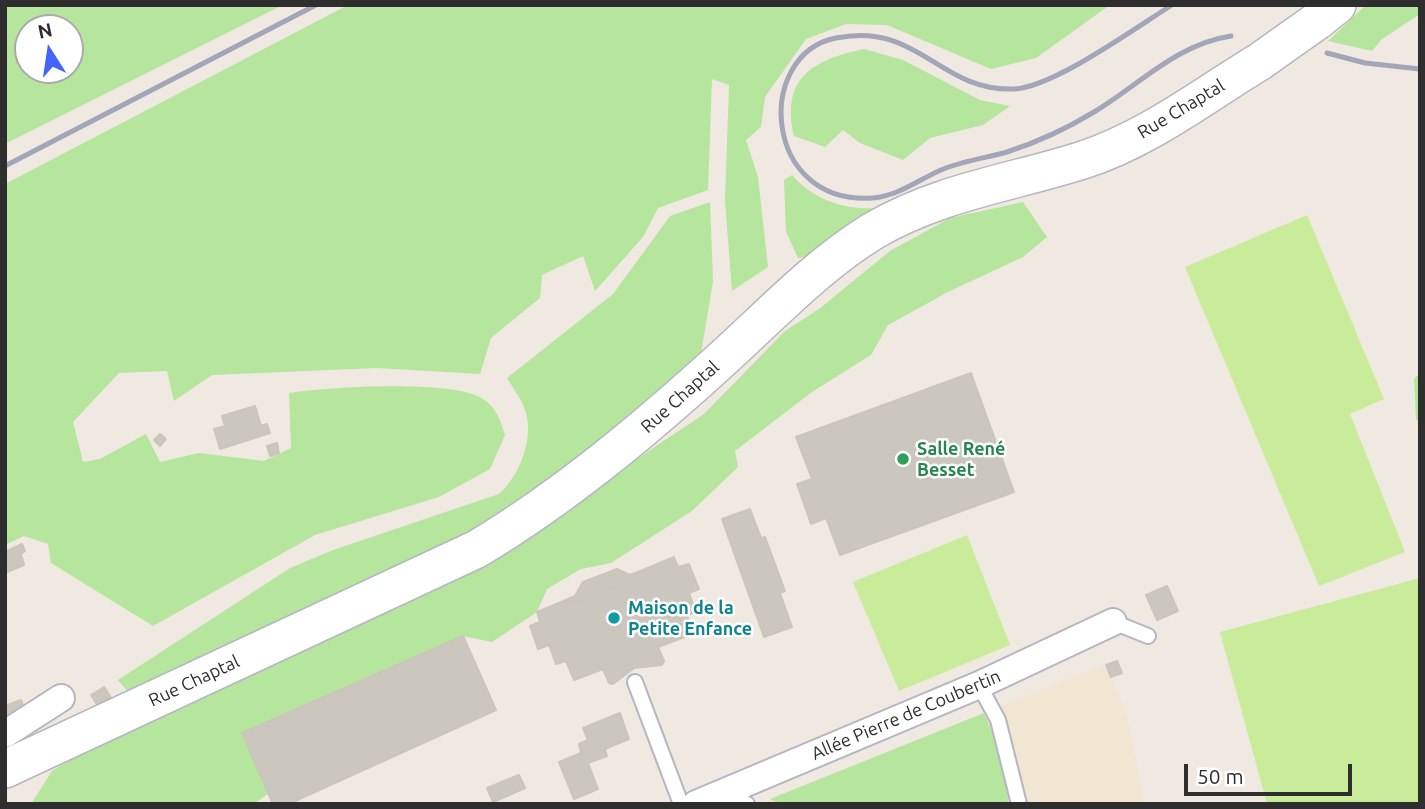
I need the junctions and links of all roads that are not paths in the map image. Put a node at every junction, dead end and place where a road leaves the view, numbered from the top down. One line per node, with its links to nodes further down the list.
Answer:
1 (1327, 13): 8 (street, Rue Chaptal, bridge)
2 (1113, 622): 3 (lane); 5 (street, Allée Pierre de Coubertin)
3 (1148, 636)
4 (635, 682): 10 (lane)
5 (979, 685): 9 (street, Allée Pierre de Coubertin); 12 (lane)
6 (61, 698): 7 (street)
7 (5, 734)
8 (5, 769)
9 (736, 798): 11 (street, Allée Pierre de Coubertin)
10 (681, 804)
11 (696, 804)
12 (1019, 804)

